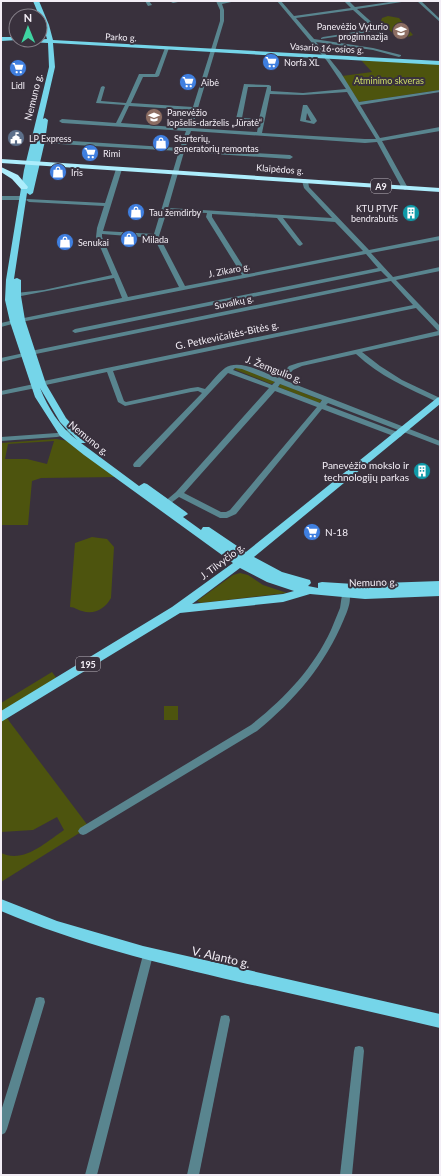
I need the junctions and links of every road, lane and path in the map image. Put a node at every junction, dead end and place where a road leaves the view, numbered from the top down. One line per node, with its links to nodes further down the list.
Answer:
1 (36, 1): 16 (main road, Nemuno g.)
2 (42, 1): 13 (main road)
3 (181, 1): 9 (street)
4 (234, 1): 10 (street)
5 (279, 1): 12 (street)
6 (346, 1): 11 (street)
7 (406, 1): 11 (street)
8 (419, 1): 14 (street)
9 (173, 2)
10 (219, 2): 27 (street)
11 (354, 8): 12 (street); 15 (street)
12 (293, 17): 20 (street)
13 (51, 19)
14 (440, 22)
15 (377, 30): 18 (street); 20 (street)
16 (52, 33): 17 (main road); 22 (main road, Nemuno g.)
17 (48, 35)
18 (385, 37)
19 (3, 39): 24 (main road)
20 (312, 40): 28 (street); 29 (street)
21 (48, 42): 22 (main road, Parko g.)
22 (54, 42): 23 (main road, Parko g.); 26 (main road, Nemuno g.); 51 (main road, Nemuno g.)
23 (79, 43): 25 (main road, Parko g.); 26 (main road)
24 (1, 45)
25 (167, 48): 27 (main road, Parko g.); 36 (street)
26 (60, 51): 47 (main road, Nemuno g.)
27 (213, 51): 29 (main road, Vasario 16-osios g.); 39 (street)
28 (399, 56)
29 (327, 57): 30 (main road, Vasario 16-osios g.); 32 (street)
30 (440, 63)
31 (103, 87): 36 (street)
32 (349, 90): 35 (street); 37 (street)
33 (267, 92): 35 (street); 41 (street); 41 (street)
34 (437, 93): 37 (street)
35 (303, 94): 38 (street)
36 (128, 104): 39 (street); 42 (street)
37 (357, 104): 46 (street)
38 (305, 106)
39 (196, 108): 44 (street)
40 (62, 121): 42 (street)
41 (262, 121): 45 (street)
42 (118, 125): 44 (street)
43 (440, 129): 46 (street)
44 (189, 130): 45 (street); 48 (street)
45 (259, 133): 46 (street)
46 (378, 140): 58 (street)
47 (42, 141): 48 (street); 51 (main road, Nemuno g.)
48 (182, 151): 49 (street); 55 (street)
49 (290, 157)
50 (1, 160): 51 (highway, Klaipėdos g. / A9)
51 (32, 164): 52 (highway, Klaipėdos g. / A9); 54 (highway, Klaipėdos g. / A9); 57 (main road, Nemuno g.); 61 (main road, Nemuno g.)
52 (1, 165)
53 (1, 169): 57 (highway)
54 (119, 169): 55 (highway, Klaipėdos g. / A9); 62 (street)
55 (176, 172): 56 (highway, Klaipėdos g. / A9); 63 (street)
56 (305, 181): 58 (highway, Klaipėdos g. / A9); 66 (street)
57 (24, 187): 61 (main road, Nemuno g.)
58 (405, 188): 59 (highway, Klaipėdos g. / A9)
59 (440, 190)
60 (1, 198): 61 (street)
61 (26, 199): 62 (street); 78 (main road, Nemuno g.)
62 (108, 205): 67 (street)
63 (164, 209): 64 (street); 68 (street)
64 (210, 212): 65 (street); 75 (street)
65 (280, 217): 66 (street); 70 (street)
66 (336, 220): 71 (street)
67 (99, 232): 68 (street); 74 (street)
68 (156, 236): 77 (street)
69 (440, 238): 71 (street, J. Zikaro g.)
70 (300, 244)
71 (367, 252): 72 (street); 75 (street, J. Zikaro g.)
72 (382, 269): 76 (street); 84 (street)
73 (440, 269): 76 (street, Suvalkų g.)
74 (115, 276): 78 (street); 79 (street)
75 (246, 276): 77 (street, J. Zikaro g.)
76 (392, 279): 80 (street); 87 (street, Suvalkų g.)
77 (183, 288): 79 (street, J. Zikaro g.)
78 (14, 298): 81 (main road, Nemuno g.)
79 (126, 300): 81 (street, J. Zikaro g.)
80 (416, 306): 83 (street); 89 (street, G. Petkevičaitės-Bitės g.)
81 (17, 321): 82 (street, J. Zikaro g.); 87 (main road, Nemuno g.)
82 (1, 325)
83 (440, 330)
84 (75, 331)
85 (440, 333): 86 (street)
86 (359, 352): 91 (street); 96 (street)
87 (27, 354): 88 (street, Suvalkų g.); 92 (main road, Nemuno g.)
88 (1, 360)
89 (109, 370): 92 (street, G. Petkevičaitės-Bitės g.); 94 (street)
90 (227, 370): 91 (street, J. Žemgulio g.); 93 (street, J. Žemgulio g.); 94 (street)
91 (279, 381): 93 (street); 97 (street, J. Žemgulio g.)
92 (38, 385): 95 (street, G. Petkevičaitės-Bitės g.); 98 (main road, Nemuno g.)
93 (274, 387): 97 (street, J. Žemgulio g.); 103 (street)
94 (206, 392): 102 (street)
95 (1, 393)
96 (440, 400): 99 (main road, J. Tilvyčio g. / 195)
97 (323, 403): 99 (street, J. Žemgulio g.); 103 (street)
98 (67, 432): 100 (street); 104 (main road, Nemuno g.); 105 (main road, Nemuno g.)
99 (401, 433): 101 (street, J. Žemgulio g.); 105 (main road, J. Tilvyčio g. / 195)
100 (1, 439)
101 (440, 444)
102 (137, 464)
103 (179, 494): 104 (street)
104 (167, 503): 105 (main road, Nemuno g.)
105 (243, 560): 106 (main road, Nemuno g.); 107 (main road, Nemuno g.); 110 (main road, J. Tilvyčio g. / 195)
106 (440, 585)
107 (309, 591): 109 (main road, Nemuno g.); 110 (main road)
108 (440, 592): 109 (main road, Nemuno g.)
109 (346, 595): 112 (street)
110 (176, 610): 111 (main road, J. Tilvyčio g. / 195)
111 (1, 717)
112 (83, 831)
113 (1, 905): 114 (main road, V. Alanto g.)
114 (148, 955): 117 (main road, V. Alanto g.); 120 (street)
115 (40, 1002): 119 (street)
116 (225, 1020): 121 (street)
117 (440, 1021)
118 (359, 1051): 122 (street)
119 (1, 1129)
120 (91, 1175)
121 (193, 1175)
122 (346, 1175)

